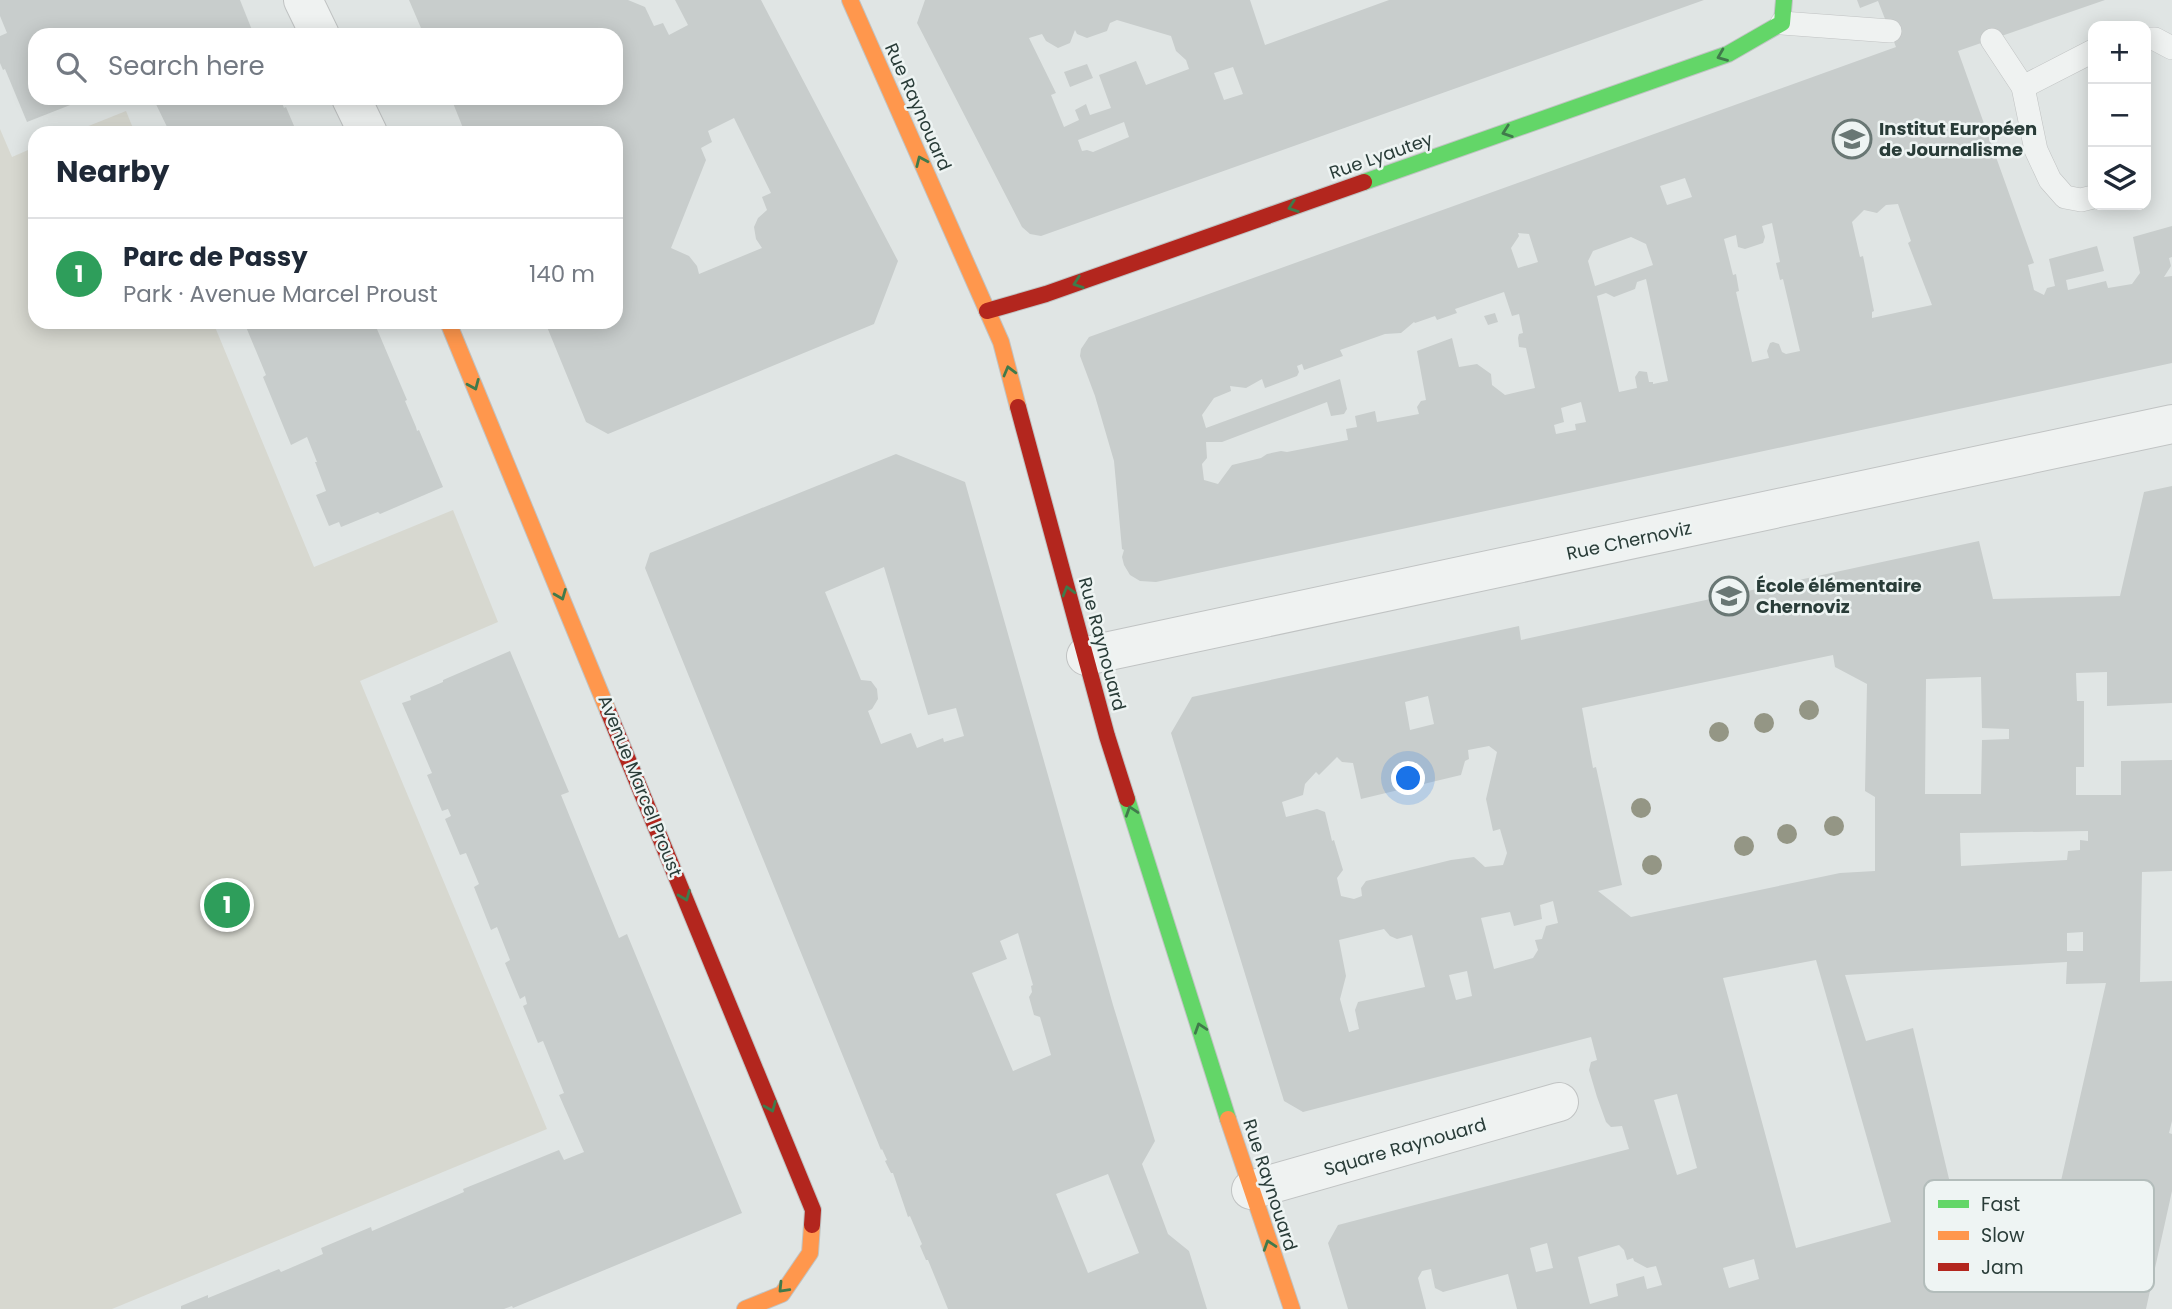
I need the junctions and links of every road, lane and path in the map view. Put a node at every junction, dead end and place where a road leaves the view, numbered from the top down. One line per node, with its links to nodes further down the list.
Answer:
1 (303, 0): 5 (street)
2 (850, 0): 15 (street, Rue Raynouard, one-way to 2)
3 (1784, 0): 4 (street)
4 (1782, 23): 6 (lane); 15 (street, Rue Lyautey, one-way to 15)
5 (317, 28)
6 (1890, 31)
7 (2151, 39): 9 (lane)
8 (1992, 40): 11 (lane)
9 (2172, 48)
10 (2088, 54): 11 (lane)
11 (2023, 87): 14 (lane)
12 (354, 105): 13 (street)
13 (365, 126)
14 (2088, 198)
15 (987, 311): 18 (street, Rue Raynouard, one-way to 15)
16 (451, 329): 21 (street, Avenue Marcel Proust, one-way to 21)
17 (2172, 424): 18 (street, Rue Chernoviz)
18 (1086, 656): 20 (street, Rue Raynouard, one-way to 18)
19 (1559, 1102): 20 (street, Square Raynouard)
20 (1251, 1190): 22 (street, Rue Raynouard, one-way to 20)
21 (745, 1309)
22 (1292, 1309)

